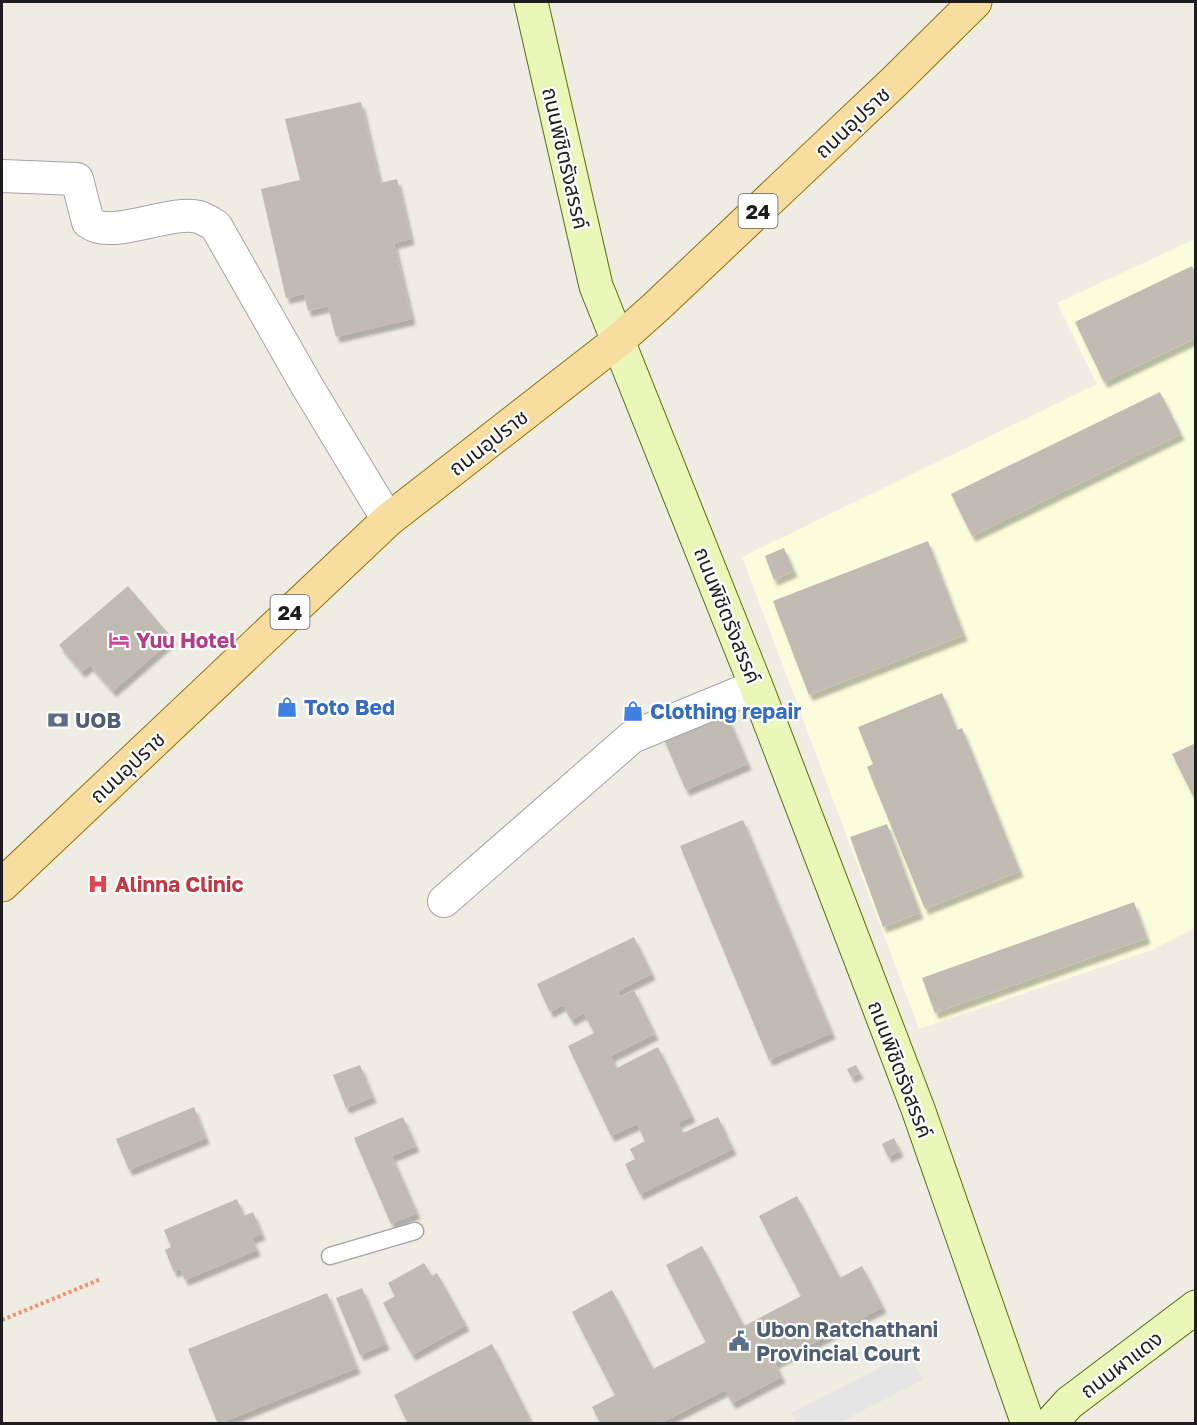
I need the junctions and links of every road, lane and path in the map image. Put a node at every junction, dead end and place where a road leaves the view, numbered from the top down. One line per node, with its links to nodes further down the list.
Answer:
1 (531, 2): 4 (street, ถนนพิชิตรังสรรค์)
2 (975, 2): 4 (main road, ถนนอุปราช / 24)
3 (2, 176): 5 (street)
4 (619, 340): 5 (main road, ถนนอุปราช / 24); 6 (street, ถนนพิชิตรังสรรค์)
5 (388, 520): 7 (main road, ถนนอุปราช / 24)
6 (756, 686): 8 (street); 14 (street, ถนนพิชิตรังสรรค์)
7 (2, 885)
8 (444, 901)
9 (415, 1231): 10 (lane)
10 (330, 1256)
11 (101, 1279): 13 (path)
12 (1196, 1307): 15 (street, ถนนผาแดง)
13 (2, 1320)
14 (1028, 1424)
15 (1050, 1424)

